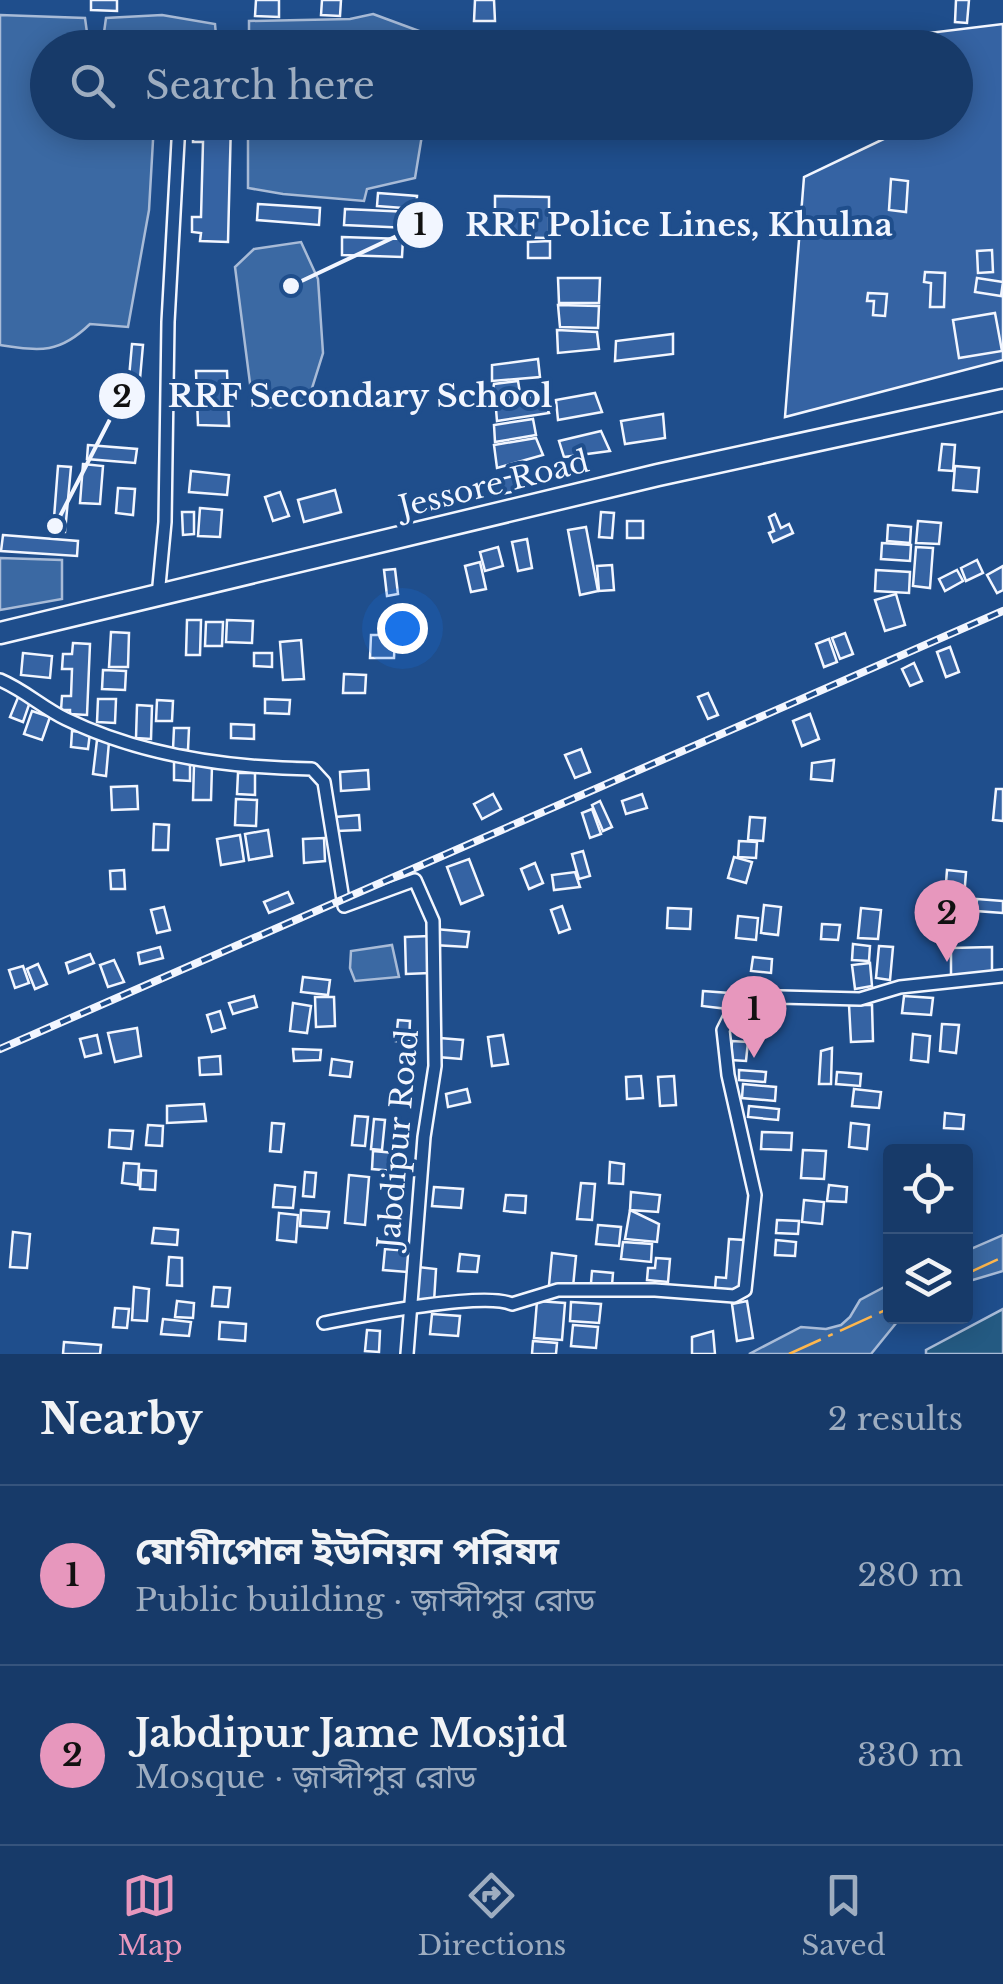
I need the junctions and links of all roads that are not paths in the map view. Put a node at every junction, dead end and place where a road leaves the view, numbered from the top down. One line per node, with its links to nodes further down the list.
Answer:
1 (178, 140): 3 (street)
2 (1003, 400): 3 (highway, Jessore Road)
3 (158, 596): 4 (highway, Jessore Road)
4 (0, 633)
5 (0, 680): 7 (street, Jabdipur Road)
6 (1003, 976): 7 (street)
7 (411, 1310): 8 (street); 9 (street, Jabdipur Road)
8 (324, 1323)
9 (407, 1354)

